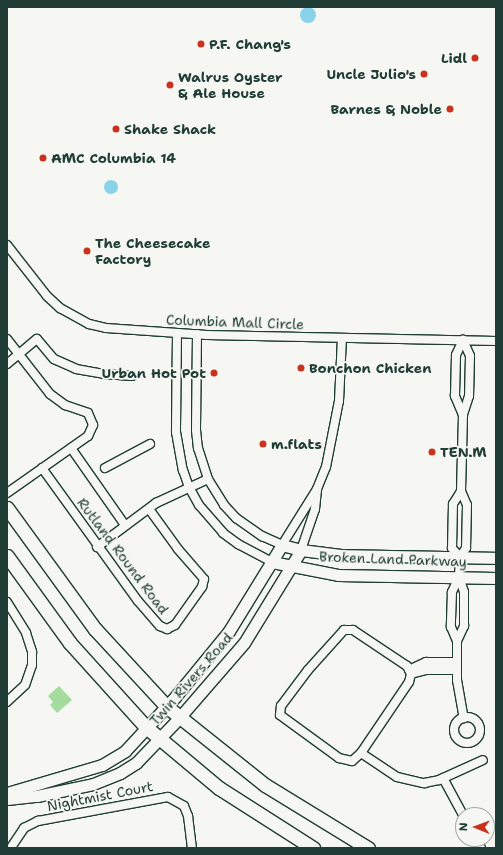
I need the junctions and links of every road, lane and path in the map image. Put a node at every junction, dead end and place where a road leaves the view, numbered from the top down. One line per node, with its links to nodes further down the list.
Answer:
1 (7, 245): 2 (street, Columbia Mall Circle)
2 (177, 333): 3 (street, Columbia Mall Circle); 17 (street, Broken Land Parkway)
3 (197, 334): 4 (street, Columbia Mall Circle); 16 (street, Broken Land Parkway)
4 (342, 338): 6 (street, Columbia Mall Circle); 18 (street, Twin Rivers Road)
5 (7, 339): 8 (street)
6 (463, 340): 7 (street, Columbia Mall Circle); 11 (street); 11 (street)
7 (496, 341)
8 (20, 354): 9 (street); 10 (street); 13 (street)
9 (7, 364)
10 (132, 376)
11 (462, 415): 19 (street)
12 (150, 444): 15 (street)
13 (71, 448): 14 (street); 23 (street)
14 (42, 468): 20 (street); 25 (street, Rutland Round Road)
15 (105, 468)
16 (208, 479): 17 (street); 24 (street, Broken Land Parkway)
17 (190, 487): 22 (street); 30 (street, Broken Land Parkway)
18 (317, 489): 24 (street, Twin Rivers Road); 26 (street, Twin Rivers Road)
19 (461, 491): 28 (street); 28 (street)
20 (7, 493)
21 (7, 508): 39 (main road)
22 (149, 508): 23 (street); 25 (street, Rutland Round Road)
23 (125, 525): 25 (street)
24 (282, 545): 26 (street, Broken Land Parkway); 30 (street, Twin Rivers Road)
25 (96, 547)
26 (301, 550): 28 (street, Broken Land Parkway); 31 (street, Twin Rivers Road)
27 (7, 556): 42 (main road)
28 (460, 557): 29 (street, Broken Land Parkway); 32 (street)
29 (496, 558)
30 (272, 562): 31 (street, Broken Land Parkway); 39 (street, Twin Rivers Road)
31 (291, 568): 32 (street, Broken Land Parkway); 40 (street, Twin Rivers Road)
32 (459, 577): 33 (street, Broken Land Parkway); 35 (street); 35 (street)
33 (496, 578)
34 (7, 602): 38 (street)
35 (457, 641): 36 (street)
36 (456, 663): 37 (street); 37 (street); 41 (street)
37 (410, 672): 44 (street); 44 (street)
38 (7, 702)
39 (166, 706): 40 (main road); 42 (street, Twin Rivers Road)
40 (179, 718): 43 (street, Twin Rivers Road); 53 (main road)
41 (464, 718)
42 (146, 727): 43 (main road); 47 (street, Twin Rivers Road)
43 (159, 739): 48 (street, Twin Rivers Road); 52 (main road)
44 (361, 753): 46 (street)
45 (483, 760): 46 (street)
46 (443, 778): 49 (street)
47 (7, 793)
48 (7, 799)
49 (459, 807)
50 (11, 846): 51 (street, Nightmist Court)
51 (192, 848)
52 (313, 848)
53 (368, 848)

